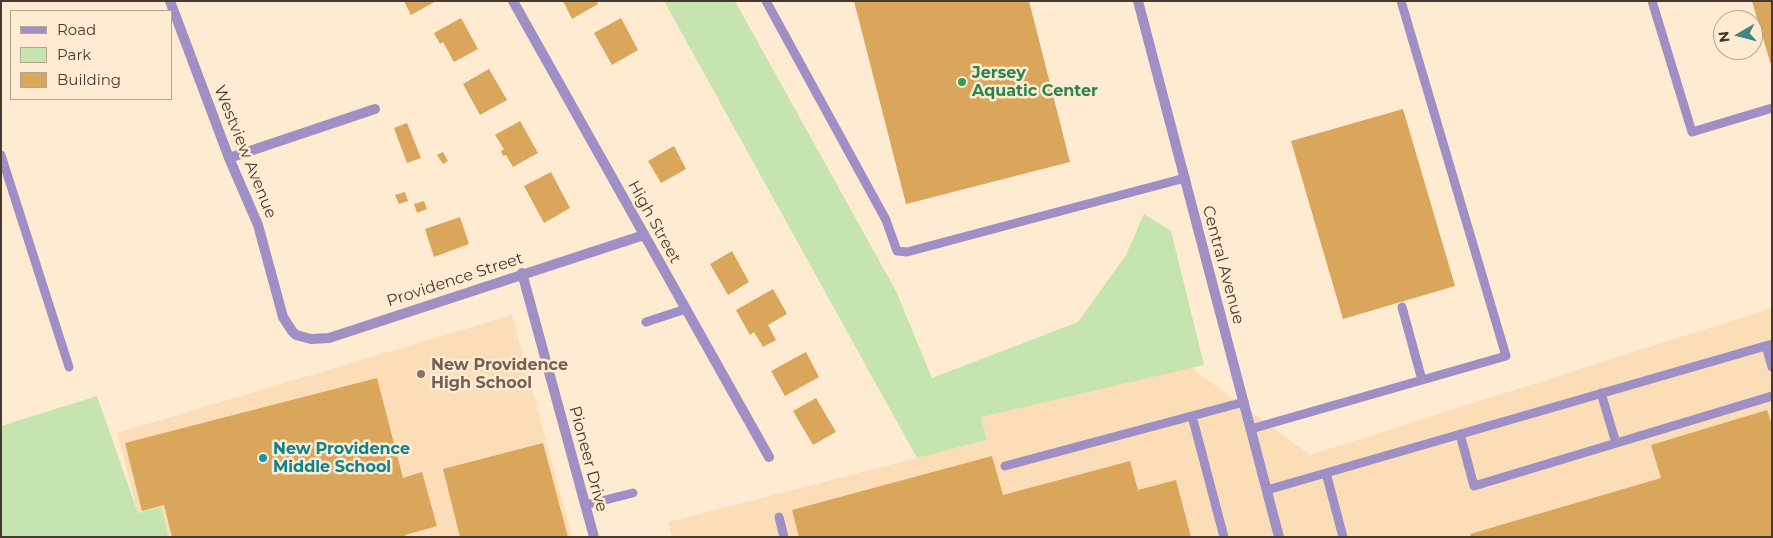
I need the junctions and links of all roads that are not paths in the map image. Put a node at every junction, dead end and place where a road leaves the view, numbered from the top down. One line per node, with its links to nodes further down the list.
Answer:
1 (170, 1): 10 (street, Westview Avenue)
2 (513, 1): 12 (street, High Street)
3 (766, 1): 11 (lane)
4 (1138, 1): 11 (street, Central Avenue)
5 (1401, 1): 21 (lane)
6 (1652, 1): 7 (lane)
7 (1772, 108)
8 (375, 109): 10 (street)
9 (1, 155): 19 (lane)
10 (229, 158): 16 (street, Westview Avenue)
11 (1185, 178): 24 (street, Central Avenue)
12 (644, 235): 13 (street, Providence Street); 15 (street, High Street)
13 (522, 273): 16 (street, Providence Street); 34 (street, Pioneer Drive)
14 (1402, 307): 21 (lane)
15 (686, 308): 17 (lane); 29 (street, High Street)
16 (283, 317)
17 (646, 322)
18 (1769, 345): 20 (lane); 22 (lane)
19 (69, 367)
20 (1772, 367)
21 (1422, 380): 26 (lane)
22 (1602, 393): 27 (lane); 28 (lane)
23 (1772, 396): 28 (lane)
24 (1244, 402): 25 (lane); 26 (street, Central Avenue)
25 (1192, 416): 30 (lane); 38 (lane)
26 (1251, 429): 32 (street, Central Avenue)
27 (1460, 434): 28 (lane); 31 (lane)
28 (1616, 443)
29 (769, 457)
30 (1006, 466)
31 (1326, 473): 32 (lane); 40 (lane)
32 (1267, 490): 39 (street, Central Avenue)
33 (632, 493): 34 (lane)
34 (585, 505): 36 (street, Pioneer Drive)
35 (779, 517): 37 (lane)
36 (594, 537)
37 (784, 537)
38 (1224, 537)
39 (1280, 537)
40 (1343, 537)

